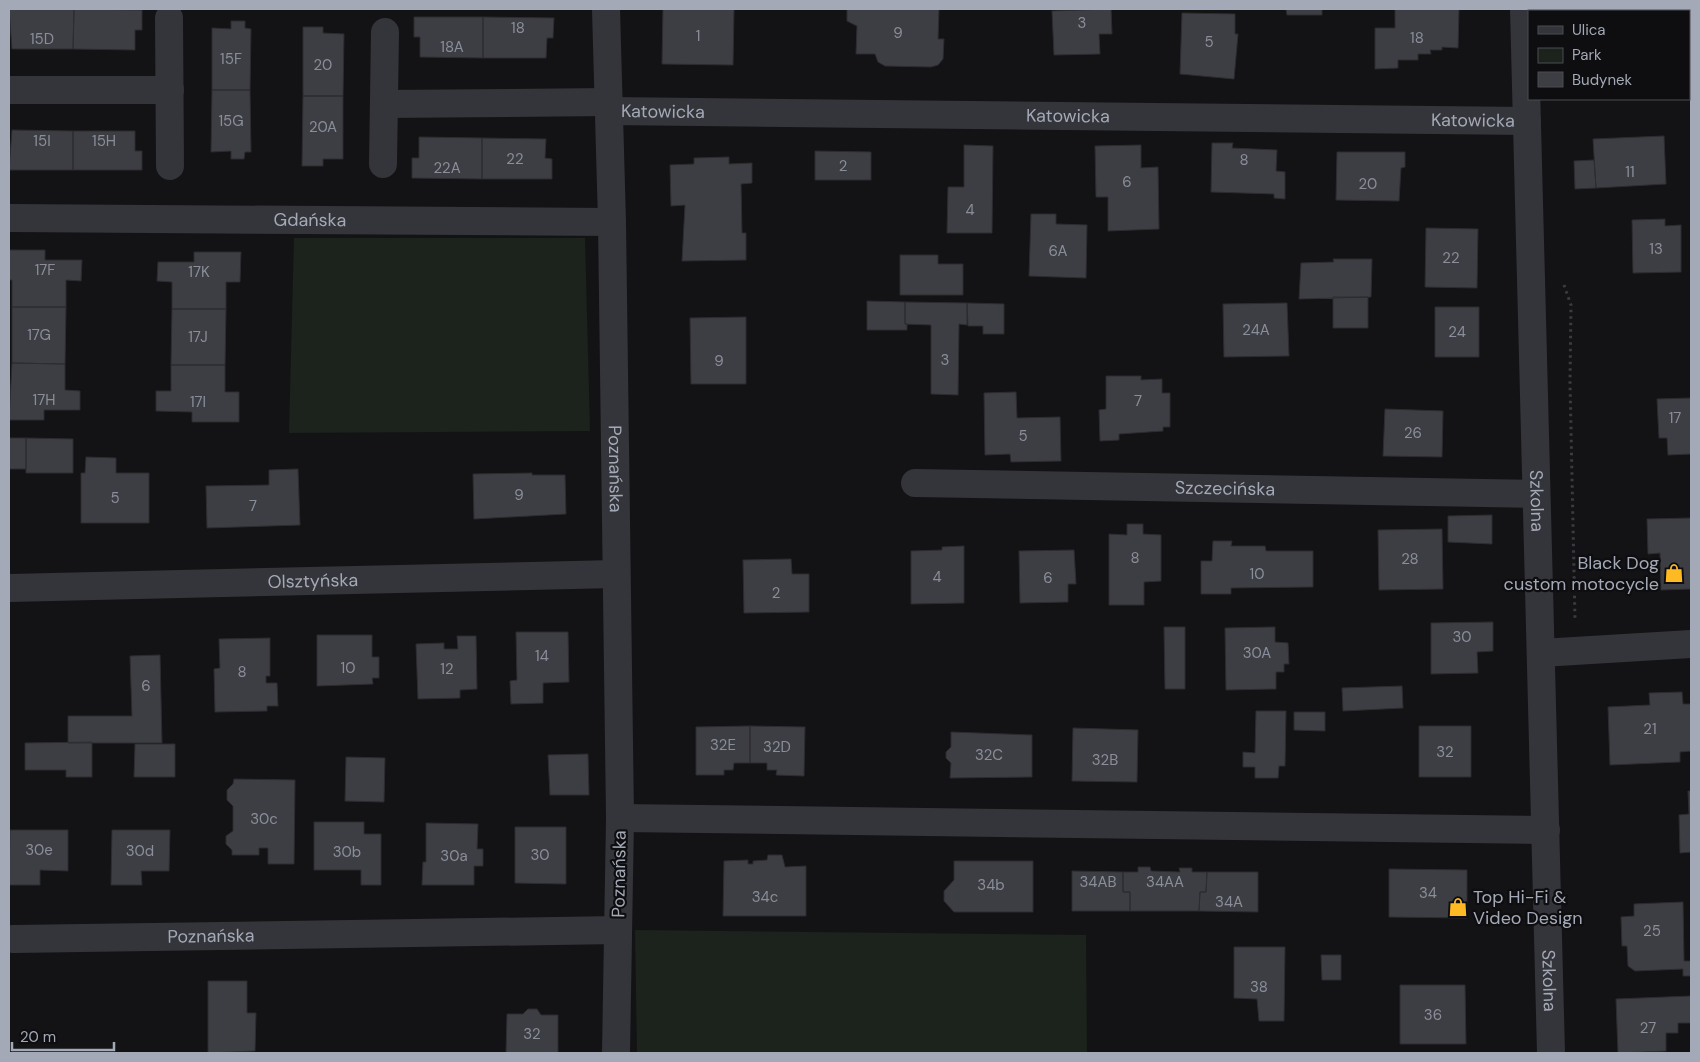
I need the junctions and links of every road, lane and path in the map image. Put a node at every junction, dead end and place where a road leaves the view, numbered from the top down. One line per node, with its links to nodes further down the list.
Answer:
1 (606, 9): 8 (street, Poznańska)
2 (1524, 9): 9 (street, Szkolna)
3 (169, 18): 6 (street)
4 (385, 32): 7 (street)
5 (9, 90): 6 (street)
6 (170, 90): 11 (street)
7 (384, 104): 8 (street, Katowicka); 10 (street)
8 (609, 106): 9 (street, Katowicka); 13 (street, Poznańska)
9 (1526, 121): 15 (street, Szkolna)
10 (383, 164)
11 (170, 166)
12 (9, 218): 13 (street, Gdańska)
13 (612, 222): 16 (street, Poznańska)
14 (914, 483): 15 (street, Szczecińska)
15 (1536, 494): 19 (street, Szkolna)
16 (616, 574): 17 (street, Olsztyńska); 20 (street, Poznańska)
17 (9, 588)
18 (1691, 644): 19 (street)
19 (1541, 653): 21 (street, Szkolna)
20 (620, 818): 21 (street); 22 (street, Poznańska)
21 (1546, 830): 25 (street, Szkolna)
22 (618, 930): 23 (street, Poznańska); 24 (street, Poznańska)
23 (13, 939)
24 (616, 1053)
25 (1551, 1053)

